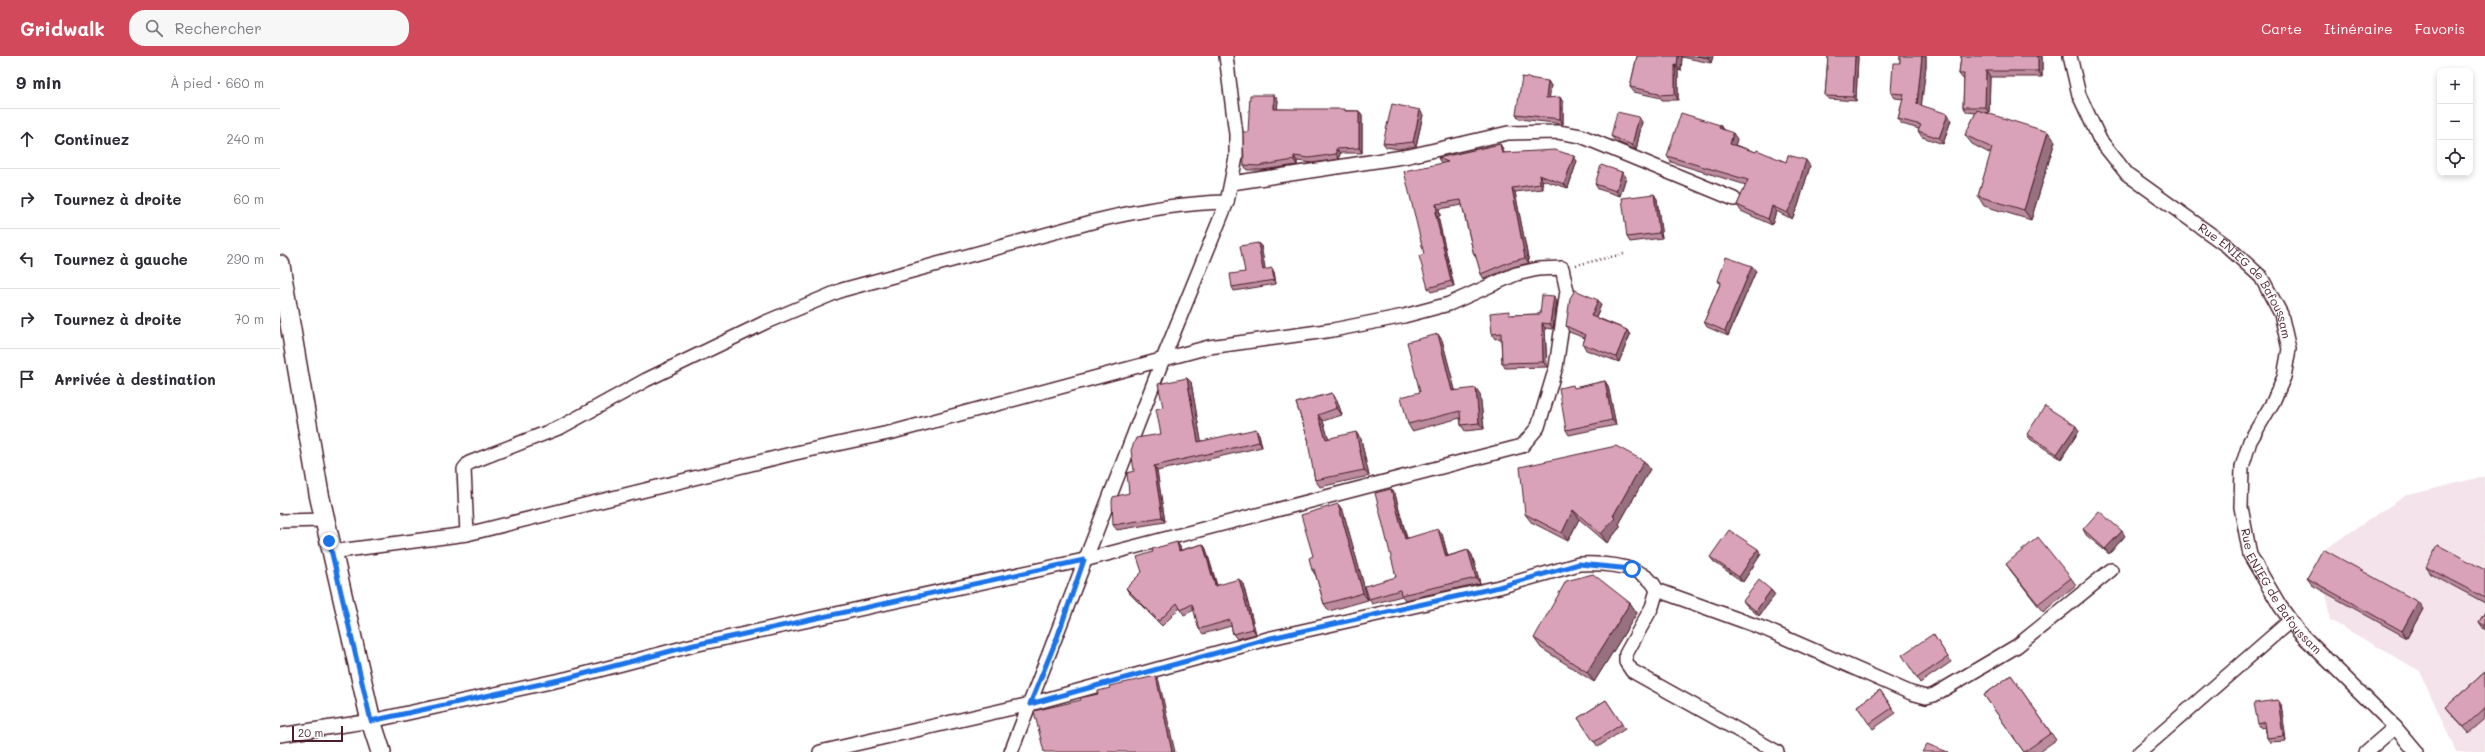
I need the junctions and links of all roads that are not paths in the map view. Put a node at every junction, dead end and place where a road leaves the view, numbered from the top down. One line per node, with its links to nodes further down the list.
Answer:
1 (1226, 56): 3 (street)
2 (2070, 56): 16 (street, Rue ENIEG de Bafoussam)
3 (1232, 183): 4 (street); 5 (street)
4 (1734, 199)
5 (1227, 202): 8 (street); 11 (street)
6 (280, 265): 7 (street)
7 (281, 284): 9 (street)
8 (1163, 359): 11 (street); 13 (street); 13 (street)
9 (325, 520): 10 (street); 12 (street)
10 (280, 521)
11 (467, 534): 12 (street)
12 (331, 552): 18 (street)
13 (1084, 560): 17 (street); 18 (street)
14 (2111, 570): 15 (street)
15 (1657, 590): 17 (street); 24 (street)
16 (2290, 620): 19 (street, Rue ENIEG de Bafoussam); 25 (street)
17 (1030, 704): 22 (street); 23 (street)
18 (371, 721): 20 (street); 21 (street)
19 (2395, 727): 26 (street); 27 (street, Rue ENIEG de Bafoussam)
20 (280, 736)
21 (381, 752)
22 (820, 752)
23 (1011, 752)
24 (1777, 752)
25 (2140, 752)
26 (2366, 752)
27 (2416, 752)

